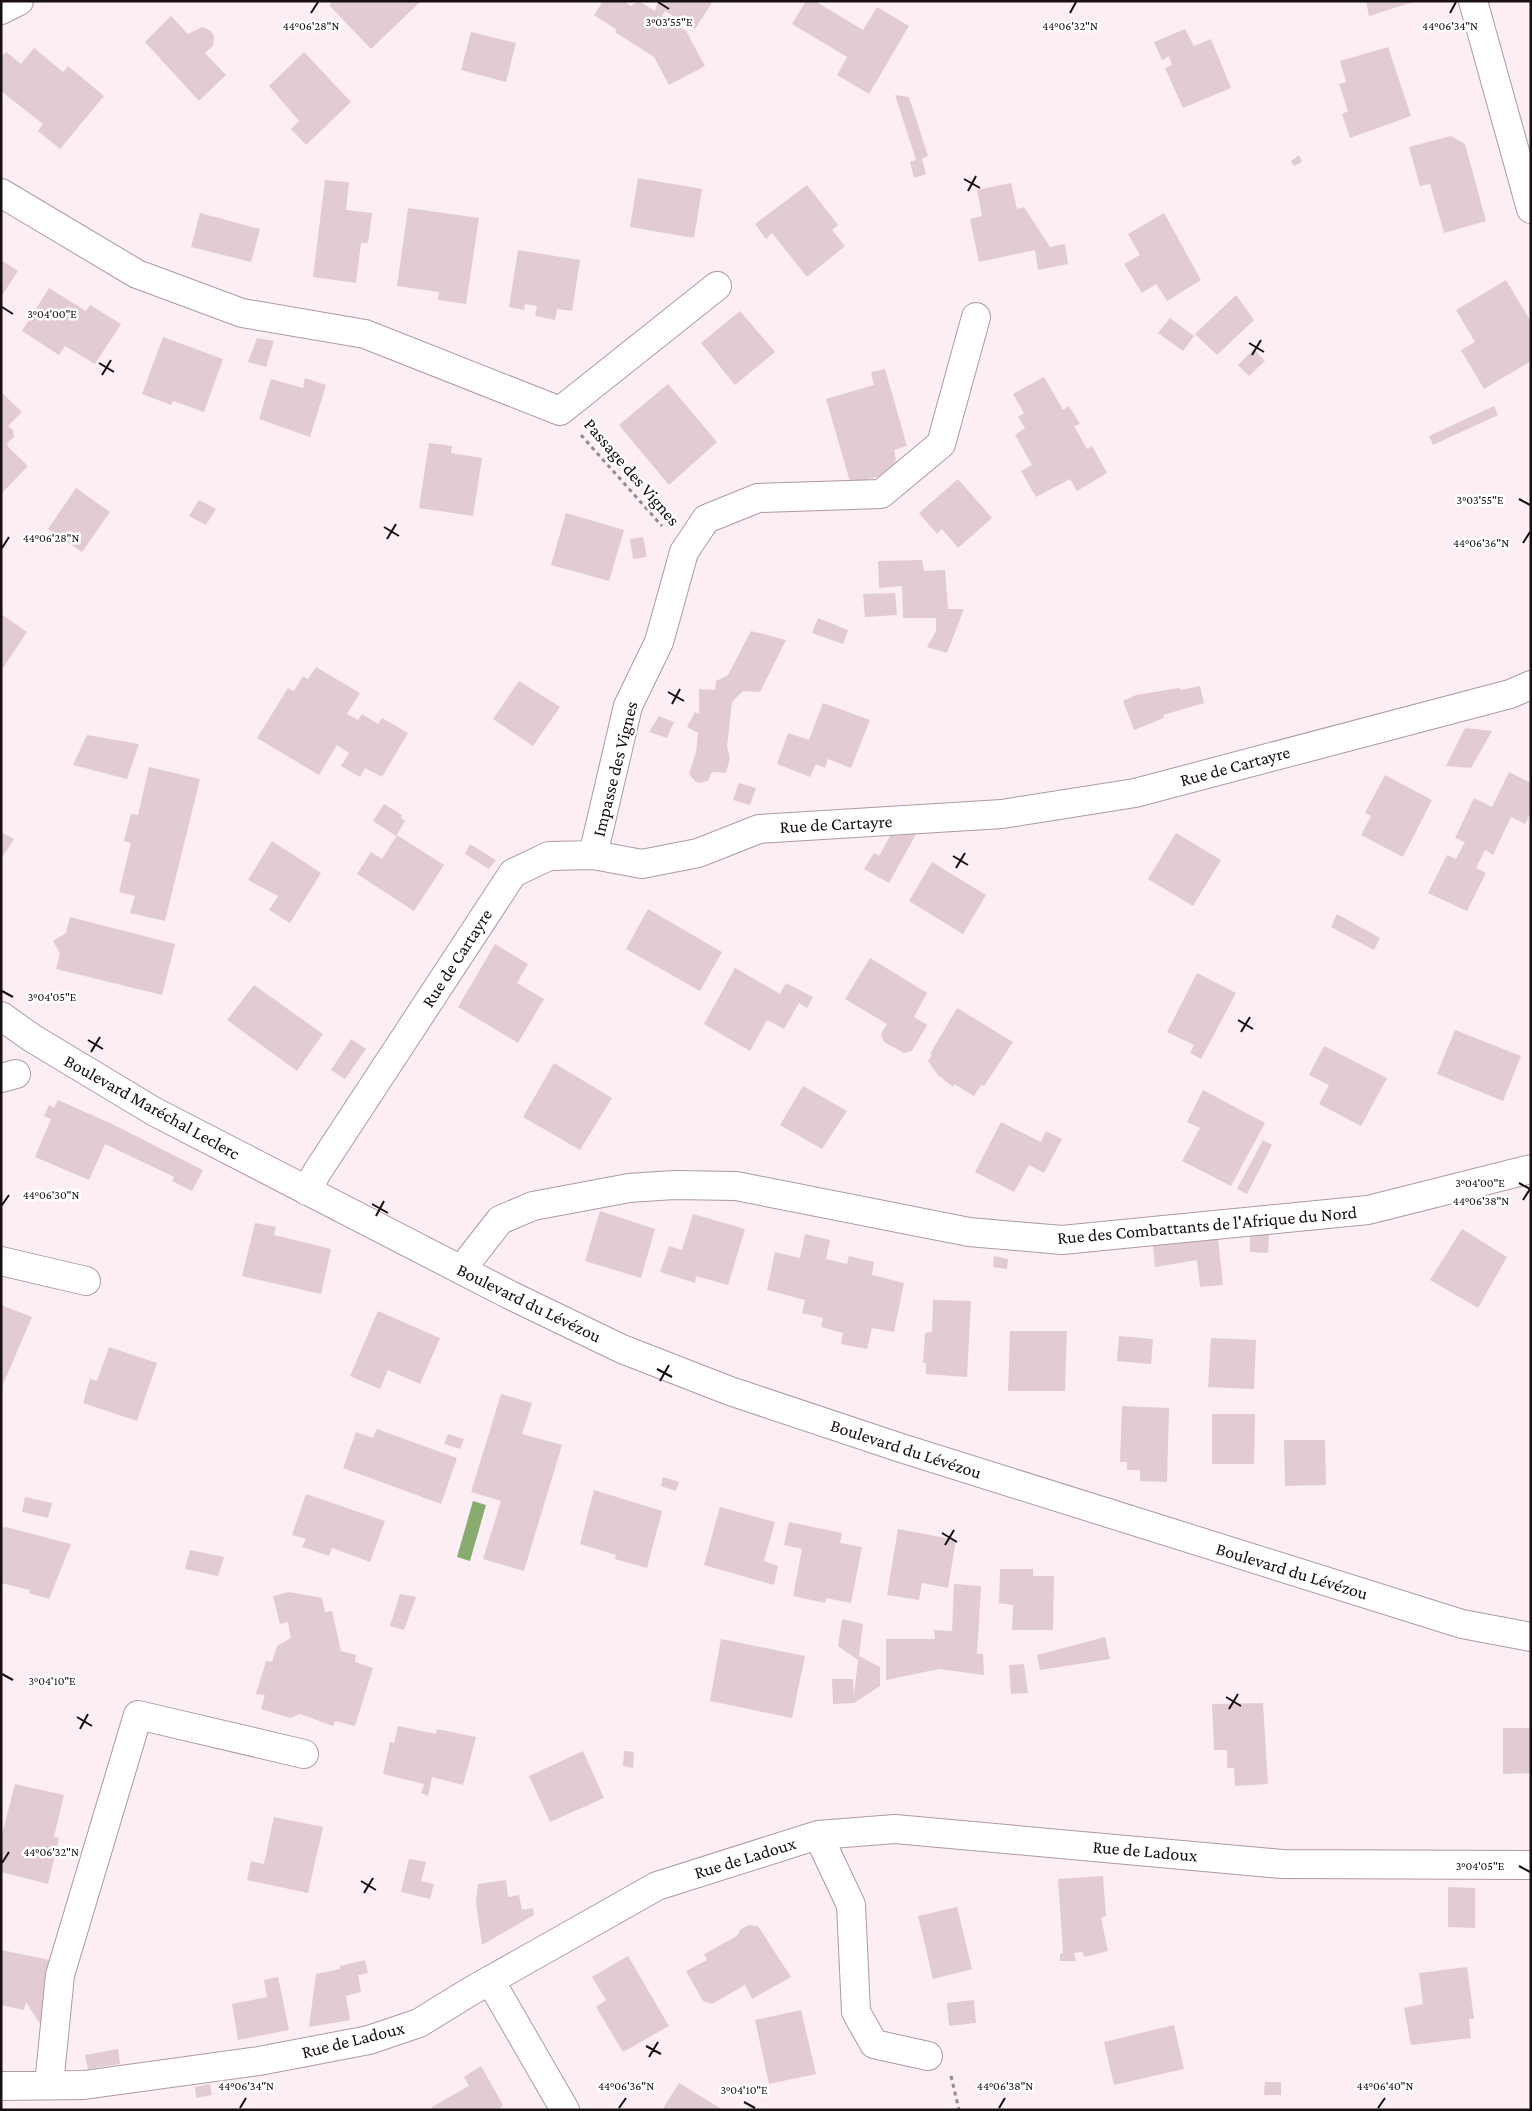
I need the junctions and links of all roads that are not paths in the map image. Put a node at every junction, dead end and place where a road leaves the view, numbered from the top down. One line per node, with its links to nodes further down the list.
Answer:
1 (19, 1): 3 (street)
2 (1473, 1): 5 (street)
3 (1, 10)
4 (1, 193): 6 (street)
5 (1531, 209)
6 (717, 286)
7 (976, 317): 9 (street, Impasse des Vignes)
8 (1531, 685): 9 (street, Rue de Cartayre)
9 (593, 855): 12 (street, Rue de Cartayre)
10 (1, 1016): 12 (street, Boulevard Maréchal Leclerc)
11 (1531, 1168): 14 (street, Rue des Combattants de l'Afrique du Nord)
12 (307, 1191): 14 (street, Boulevard du Lévézou)
13 (1, 1261): 15 (street)
14 (461, 1270): 16 (street, Boulevard du Lévézou)
15 (86, 1281)
16 (1531, 1637)
17 (304, 1754): 22 (street)
18 (818, 1835): 19 (street, Rue de Ladoux); 20 (street, Rue de Ladoux); 21 (street)
19 (1531, 1865)
20 (490, 1980): 22 (street, Rue de Ladoux); 24 (street)
21 (939, 2062)
22 (50, 2085): 23 (street, Rue de Ladoux)
23 (1, 2086)
24 (565, 2110)

